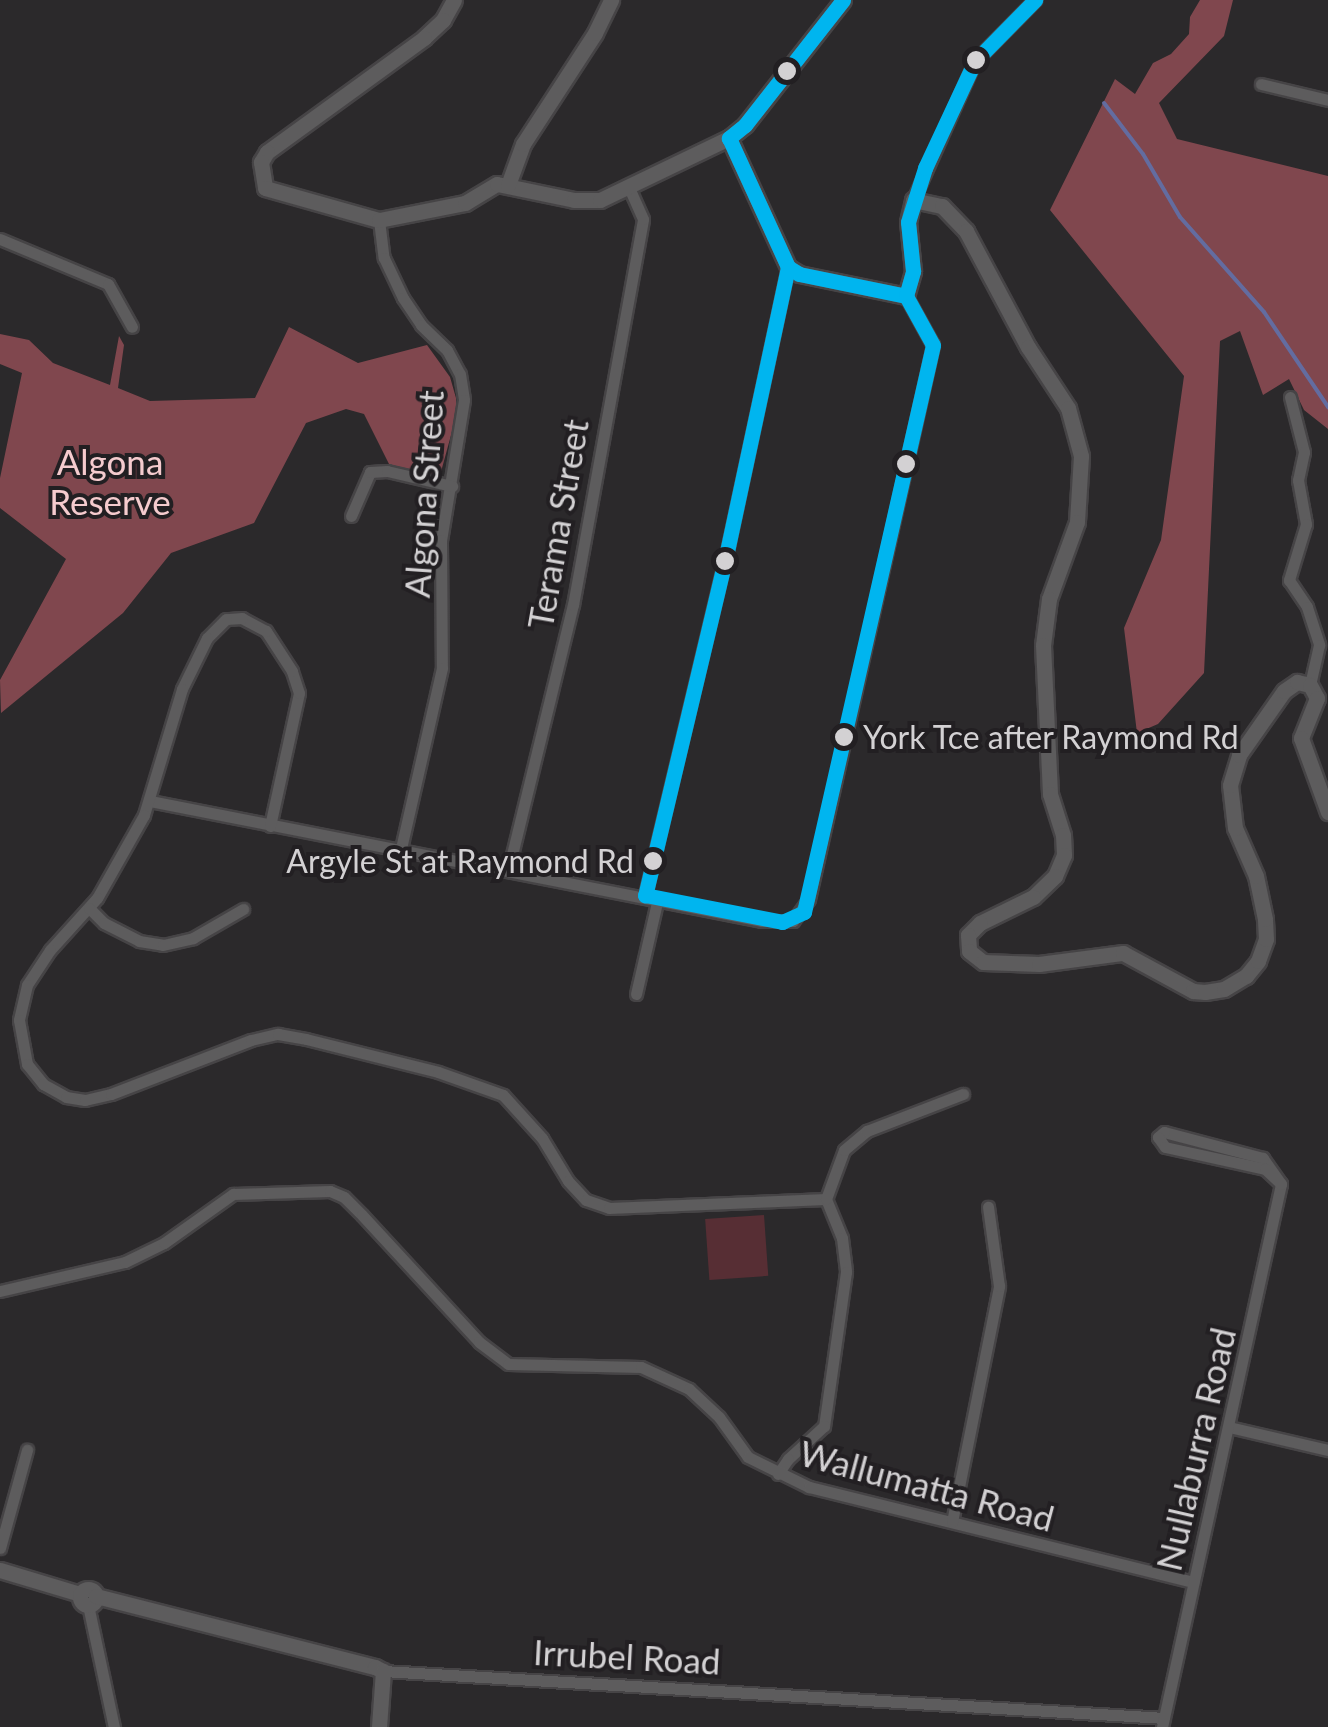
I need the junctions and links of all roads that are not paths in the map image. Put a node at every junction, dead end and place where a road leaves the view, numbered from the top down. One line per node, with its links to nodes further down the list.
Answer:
1 (454, 0): 11 (street)
2 (610, 0): 8 (street)
3 (843, 0): 7 (street)
4 (1035, 0): 10 (street)
5 (1261, 84): 6 (street)
6 (1328, 100)
7 (729, 138): 9 (street); 13 (street)
8 (508, 185): 9 (street); 11 (street)
9 (629, 188): 24 (street, Terama Street)
10 (913, 200): 14 (street); 19 (street)
11 (379, 220): 17 (street, Algona Street)
12 (0, 239): 15 (street)
13 (788, 267): 14 (street); 25 (street)
14 (906, 296): 26 (street)
15 (132, 328)
16 (1290, 397): 19 (street)
17 (452, 486): 18 (street); 23 (street, Algona Street)
18 (352, 516)
19 (1310, 685): 21 (street)
20 (150, 801): 22 (street); 22 (street); 27 (street)
21 (1328, 812)
22 (270, 826): 23 (street)
23 (400, 852): 24 (street)
24 (508, 871): 25 (street)
25 (645, 895): 26 (street)
26 (658, 898): 29 (street)
27 (89, 908): 28 (street); 32 (street)
28 (243, 909)
29 (636, 994)
30 (963, 1094): 32 (street)
31 (1281, 1184): 31 (street); 35 (street, Nullaburra Road)
32 (826, 1198): 38 (street)
33 (988, 1207): 39 (street)
34 (0, 1291): 38 (street, Wallumatta Road)
35 (1229, 1427): 37 (street); 42 (street, Nullaburra Road)
36 (27, 1450): 40 (street)
37 (1328, 1450)
38 (778, 1474): 39 (street, Wallumatta Road)
39 (952, 1522): 42 (street, Wallumatta Road)
40 (0, 1548)
41 (0, 1570): 43 (street, Irrubel Road)
42 (1193, 1582): 45 (street, Nullaburra Road)
43 (88, 1598): 44 (street, Irrubel Road); 46 (street)
44 (383, 1671): 45 (street, Irrubel Road); 47 (street)
45 (1163, 1722)
46 (114, 1727)
47 (379, 1727)

